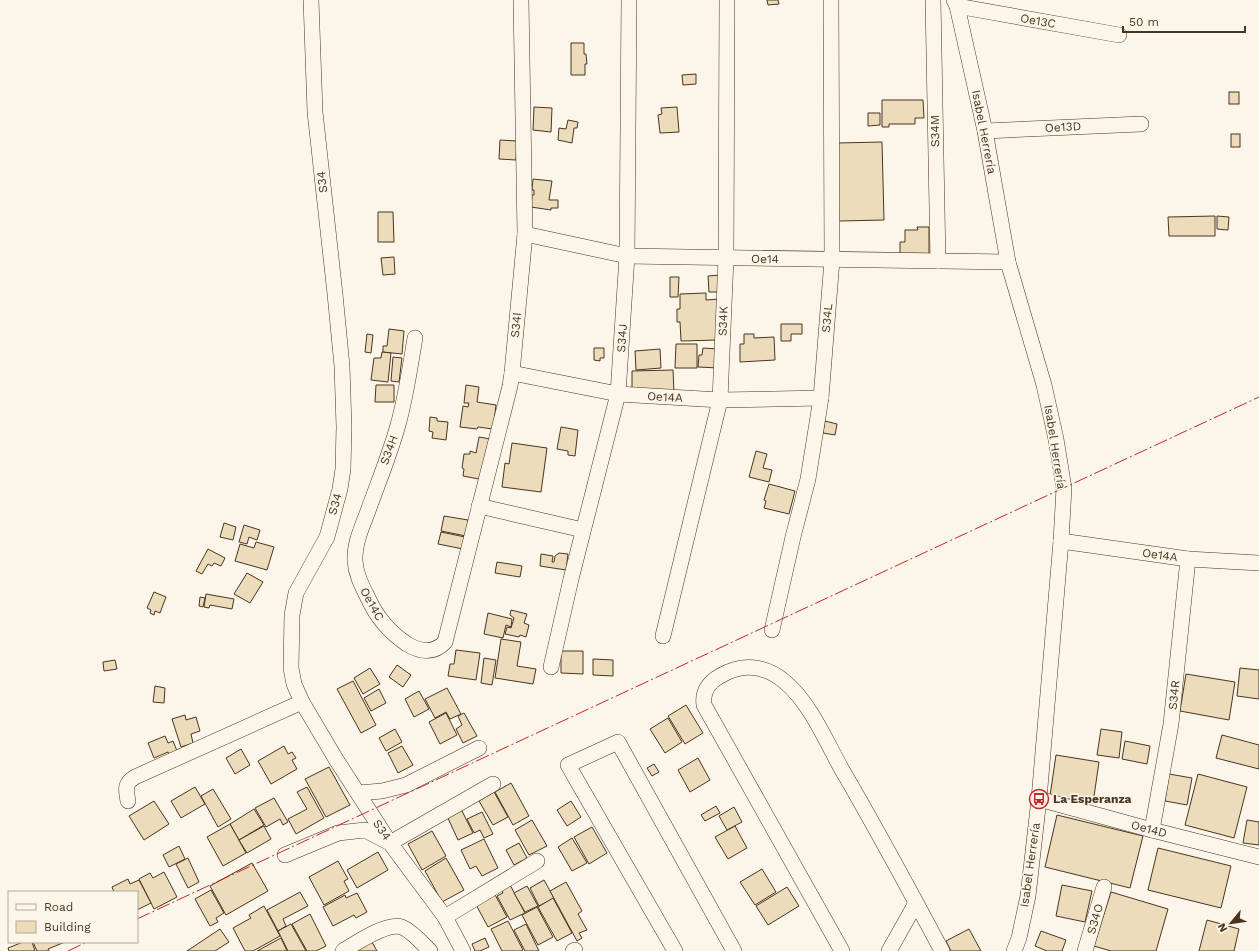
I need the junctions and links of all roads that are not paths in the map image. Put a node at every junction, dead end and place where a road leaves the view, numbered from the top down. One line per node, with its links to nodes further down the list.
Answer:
1 (311, 0): 32 (street, S34)
2 (522, 0): 11 (street, S34I)
3 (629, 0): 12 (street, S34J)
4 (727, 0): 13 (street, S34K)
5 (831, 0): 14 (street, S34L)
6 (933, 0): 15 (street, S34M)
7 (955, 3): 8 (street, Oe13C); 10 (street, Isabel Herrería)
8 (1119, 35)
9 (1141, 124): 10 (street, Oe13D)
10 (985, 131): 16 (street, Isabel Herrería)
11 (525, 234): 12 (street, Oe14); 18 (street, S34I)
12 (627, 256): 13 (street, Oe14); 19 (street, S34J)
13 (726, 258): 14 (street, Oe14); 21 (street, S34K)
14 (832, 260): 15 (street, Oe14); 20 (street, S34L)
15 (938, 261): 16 (street, Oe14)
16 (1008, 262): 24 (street, Isabel Herrería)
17 (415, 338): 26 (street, S34H)
18 (512, 373): 19 (street, Oe14A); 22 (street, S34I)
19 (618, 394): 21 (street, Oe14A); 23 (street, S34J)
20 (821, 398): 21 (street, Oe14A); 28 (street, S34L)
21 (720, 400): 29 (street, S34K)
22 (479, 506): 23 (street); 30 (street, S34I)
23 (583, 530): 31 (street, S34J)
24 (1061, 541): 25 (street, Oe14A); 36 (street, Isabel Herrería)
25 (1188, 559): 27 (street, Oe14A); 38 (street, S34R)
26 (355, 560): 30 (street, Oe14C)
27 (1259, 563)
28 (772, 630)
29 (663, 636)
30 (445, 642)
31 (551, 668)
32 (302, 702): 35 (street, S34); 37 (street)
33 (479, 748): 35 (street)
34 (493, 784): 39 (street)
35 (358, 793): 39 (street, S34)
36 (1039, 799): 38 (street, Oe14D); 54 (street, Isabel Herrería)
37 (128, 801)
38 (1152, 830): 41 (street, Oe14D)
39 (390, 842): 40 (street); 45 (street, S34)
40 (285, 855)
41 (1259, 857)
42 (537, 861): 45 (street)
43 (1104, 887): 55 (street, S34O)
44 (916, 903): 51 (street); 52 (street); 53 (street)
45 (445, 917): 48 (street, S34)
46 (342, 951): 47 (street)
47 (430, 951)
48 (464, 951)
49 (675, 951): 50 (street)
50 (734, 951)
51 (842, 951)
52 (889, 951)
53 (942, 951)
54 (1014, 951)
55 (1085, 951)

